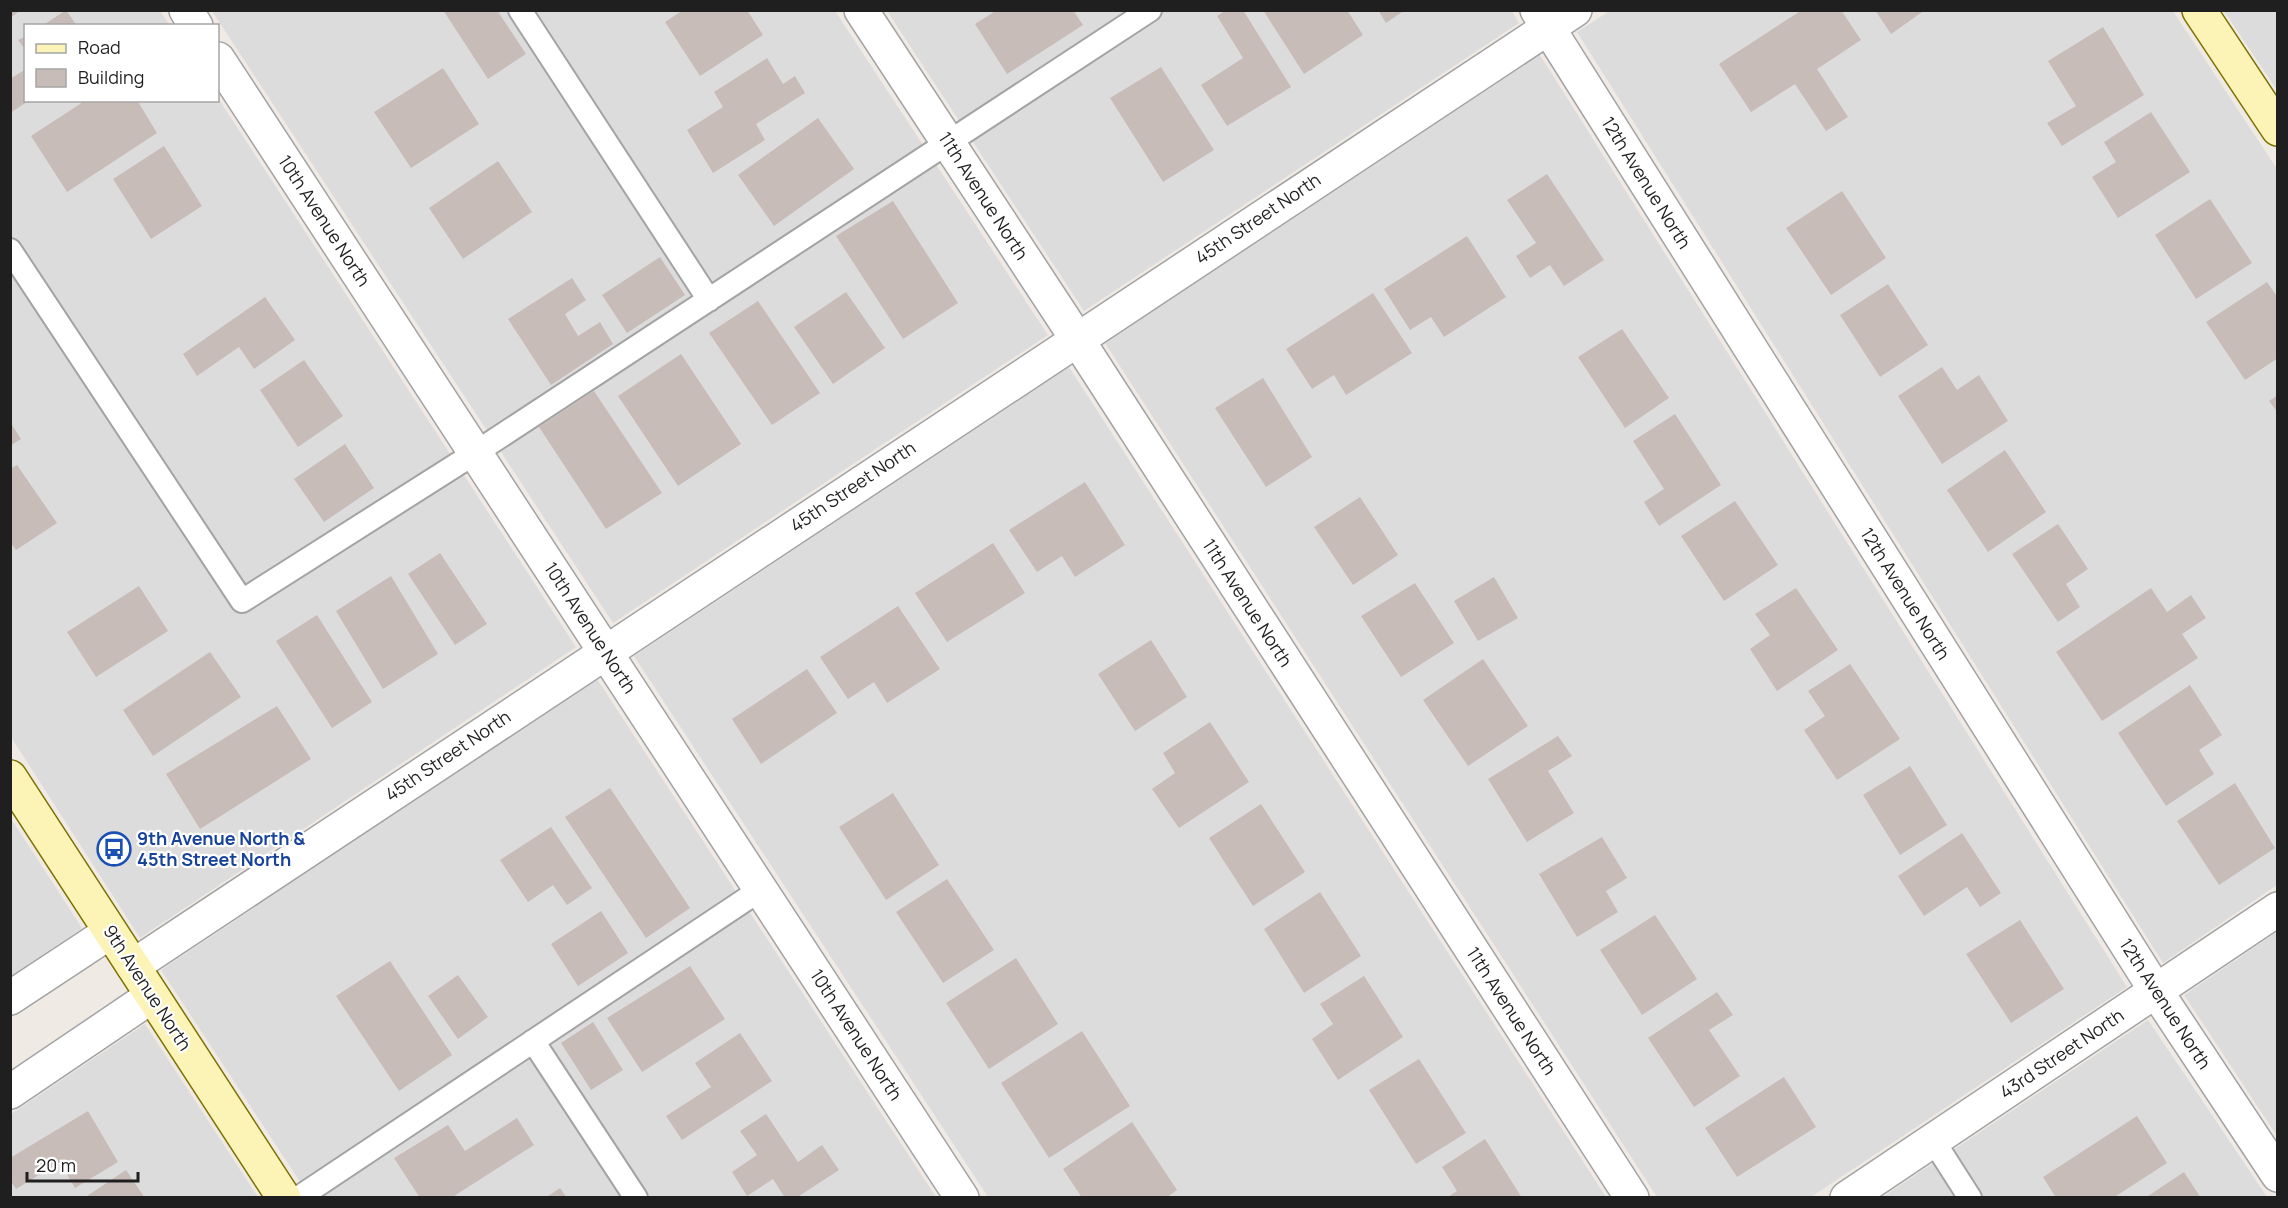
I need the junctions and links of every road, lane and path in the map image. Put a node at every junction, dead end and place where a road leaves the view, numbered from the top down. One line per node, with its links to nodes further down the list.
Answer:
1 (186, 10): 7 (street)
2 (520, 10): 12 (lane)
3 (861, 10): 10 (street, 11th Avenue North)
4 (1150, 10): 10 (lane)
5 (2199, 10): 9 (street)
6 (1553, 16): 13 (street, 45th Street North); 21 (street, 12th Avenue North)
7 (195, 24)
8 (219, 61): 14 (street, 10th Avenue North)
9 (2277, 129)
10 (948, 143): 12 (lane); 13 (street, 11th Avenue North)
11 (10, 250): 14 (lane)
12 (709, 300): 14 (lane)
13 (1077, 339): 15 (street, 45th Street North); 32 (street, 11th Avenue North)
14 (475, 453): 15 (street, 10th Avenue North)
15 (605, 651): 17 (street, 10th Avenue North); 20 (street, 45th Street North)
16 (10, 777): 19 (street, 9th Avenue North)
17 (760, 890): 24 (lane); 31 (street, 10th Avenue North)
18 (2277, 909): 21 (street, 43rd Street North)
19 (110, 932): 20 (street, 9th Avenue North); 23 (street)
20 (133, 966): 22 (street, 9th Avenue North)
21 (2156, 991): 26 (street, 43rd Street North); 27 (street, 12th Avenue North)
22 (152, 996): 25 (street); 28 (street, 9th Avenue North)
23 (10, 998)
24 (533, 1041): 29 (lane); 30 (lane)
25 (10, 1092)
26 (1933, 1140): 33 (street, 43rd Street North); 34 (lane)
27 (2277, 1175)
28 (284, 1197)
29 (298, 1197)
30 (636, 1197)
31 (962, 1197)
32 (1632, 1197)
33 (1846, 1197)
34 (1970, 1197)

